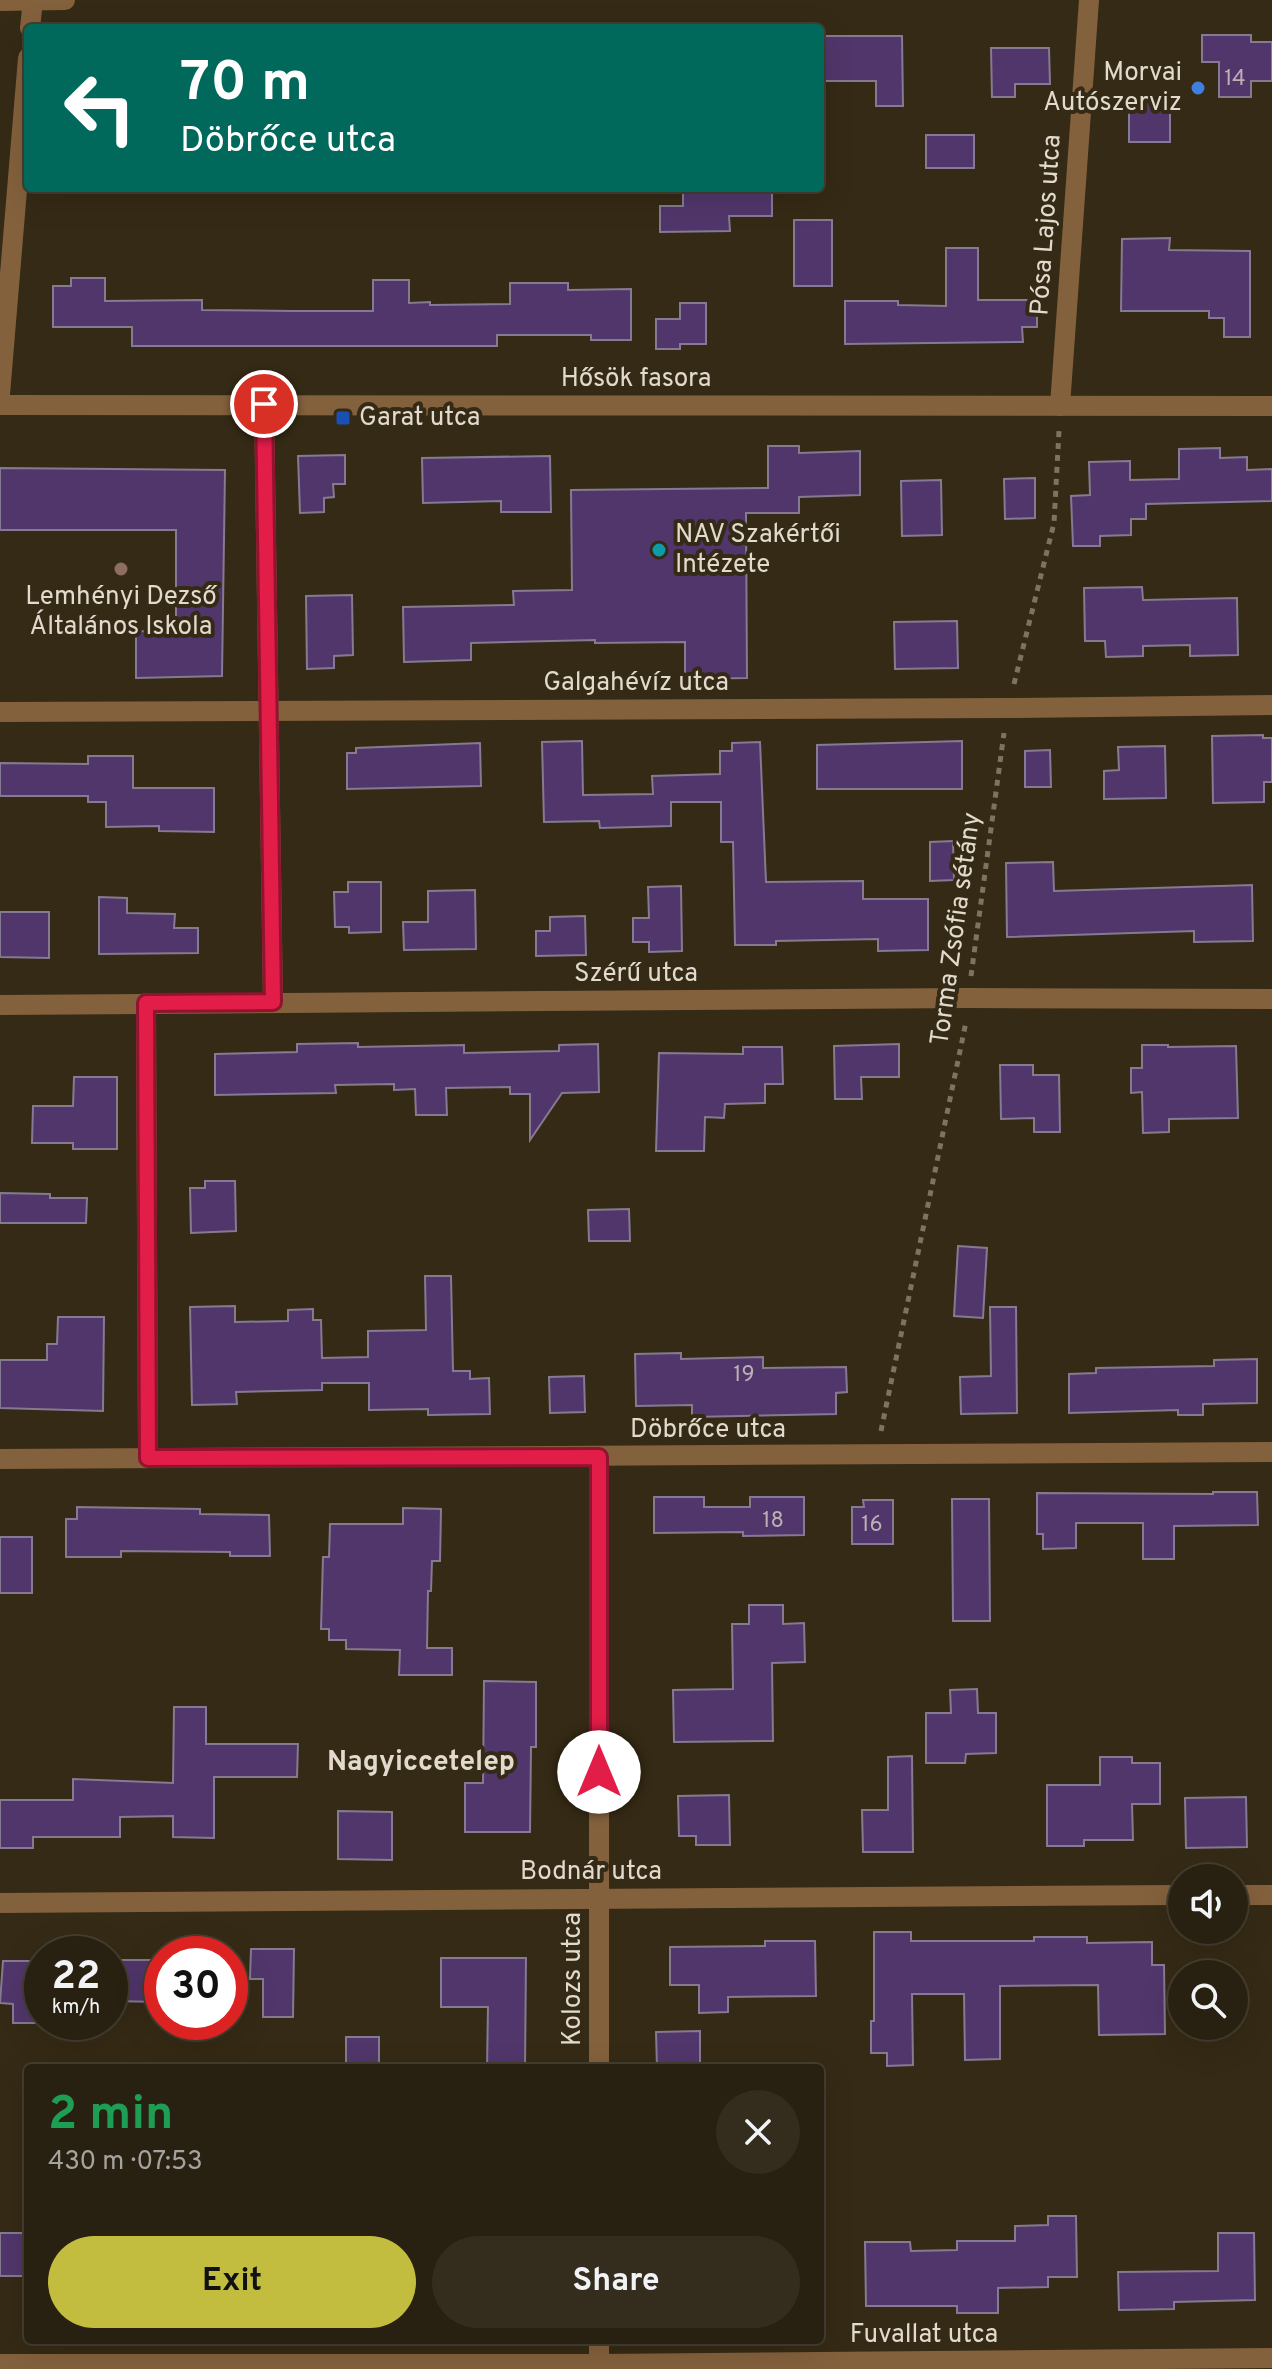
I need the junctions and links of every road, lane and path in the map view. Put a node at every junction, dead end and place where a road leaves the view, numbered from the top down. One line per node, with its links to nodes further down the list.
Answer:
1 (33, 0): 2 (street); 4 (street); 5 (street)
2 (65, 0)
3 (1089, 0): 10 (street, Pósa Lajos utca)
4 (0, 1)
5 (30, 24)
6 (24, 106): 7 (street)
7 (0, 394)
8 (264, 404): 9 (street, Hősök fasora); 10 (street, Hősök fasora); 14 (street)
9 (0, 405)
10 (1060, 406): 11 (street, Hősök fasora); 13 (path, Torma Zsófia sétány)
11 (1272, 406)
12 (1272, 705): 13 (street, Galgahévíz utca)
13 (1008, 708): 14 (street, Galgahévíz utca); 16 (path, Torma Zsófia sétány)
14 (270, 710): 15 (street, Galgahévíz utca); 18 (street)
15 (0, 712)
16 (968, 998): 17 (street, Szérű utca); 18 (street, Szérű utca); 22 (path, Torma Zsófia sétány)
17 (1272, 999)
18 (273, 1002): 19 (street, Szérű utca)
19 (146, 1003): 20 (street, Szérű utca); 24 (street)
20 (0, 1005)
21 (1272, 1452): 22 (street, Döbrőce utca)
22 (876, 1455): 23 (street, Döbrőce utca)
23 (599, 1457): 24 (street, Döbrőce utca); 29 (street, Kolozs utca)
24 (148, 1458): 25 (street, Döbrőce utca)
25 (0, 1459)
26 (1168, 1895): 29 (street, Bodnár utca)
27 (1248, 1895): 28 (street)
28 (1272, 1895)
29 (599, 1898): 30 (street, Bodnár utca); 31 (street, Kolozs utca)
30 (0, 1903)
31 (599, 2064)
32 (599, 2344): 35 (street)
33 (1272, 2358): 35 (street, Fuvallat utca)
34 (0, 2364): 35 (street, Fuvallat utca)
35 (599, 2367)

